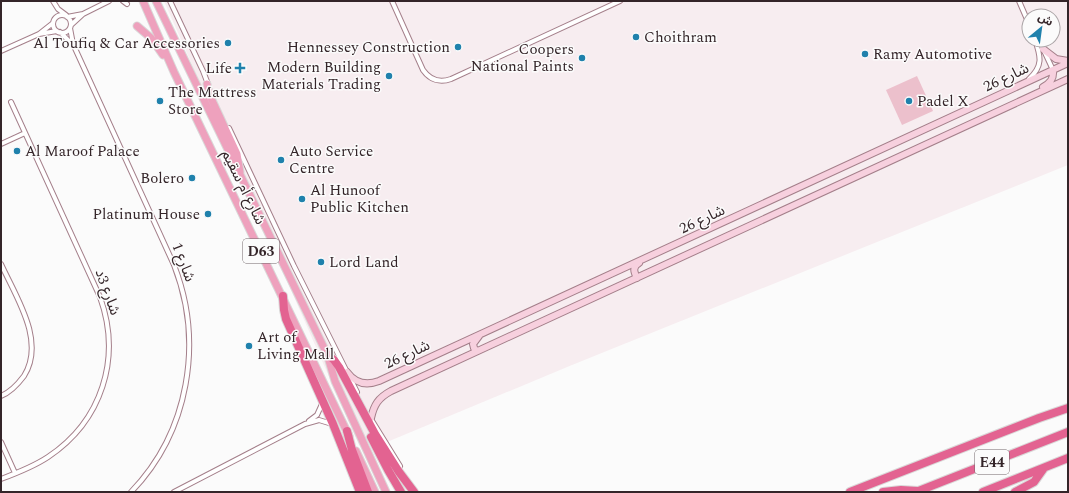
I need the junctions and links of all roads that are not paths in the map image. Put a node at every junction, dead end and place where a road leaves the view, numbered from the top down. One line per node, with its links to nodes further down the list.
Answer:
1 (53, 1): 8 (street)
2 (109, 1): 9 (street)
3 (143, 1): 22 (main road, شارع أم سقيم / D63)
4 (156, 1): 30 (main road, شارع أم سقيم / D63)
5 (170, 1): 25 (street)
6 (392, 1): 7 (street)
7 (620, 1)
8 (55, 6): 10 (street); 11 (street)
9 (83, 14): 10 (street); 13 (street)
10 (67, 16): 11 (street); 13 (street)
11 (54, 21): 14 (street); 15 (street)
12 (137, 26): 22 (main road)
13 (70, 27): 14 (street); 16 (street, شارع 1)
14 (58, 31): 15 (street); 16 (street, شارع 1)
15 (39, 34): 19 (street)
16 (73, 44): 55 (street, شارع 1)
17 (1037, 48): 24 (street)
18 (1043, 49): 20 (main road); 21 (street)
19 (1, 50)
20 (1068, 62): 21 (main road, شارع 26)
21 (1053, 70): 24 (main road, شارع 26); 26 (main road)
22 (174, 72): 34 (main road, شارع أم سقيم / D63)
23 (1068, 79): 26 (main road, شارع 26)
24 (1024, 83): 31 (main road, شارع 26)
25 (207, 84): 30 (main road); 38 (street)
26 (1028, 97): 33 (main road, شارع 26)
27 (11, 102): 28 (street, شارع 3د)
28 (25, 133): 29 (street); 52 (street, شارع 3د)
29 (1, 144)
30 (240, 177): 37 (main road, شارع أم سقيم / D63)
31 (646, 259): 33 (main road); 35 (main road, شارع 26)
32 (1, 264): 39 (street)
33 (637, 278): 36 (main road, شارع 26)
34 (283, 296): 40 (highway); 47 (main road, شارع أم سقيم / D63)
35 (481, 334): 36 (main road); 38 (main road, شارع 26)
36 (477, 351): 43 (main road, شارع 26)
37 (327, 357): 54 (highway); 60 (main road, شارع أم سقيم / D63); 61 (highway)
38 (347, 372): 43 (street)
39 (1, 396)
40 (323, 401): 45 (street); 46 (highway)
41 (1068, 404): 44 (highway)
42 (1068, 408): 44 (highway)
43 (371, 418): 54 (street)
44 (1039, 418): 63 (highway)
45 (305, 424): 46 (street); 56 (street)
46 (333, 424): 57 (highway)
47 (347, 431): 58 (highway); 59 (main road, شارع أم سقيم / D63)
48 (1068, 432): 65 (highway, E44)
49 (1, 442): 52 (street)
50 (1068, 458): 51 (highway, E44)
51 (1044, 468): 66 (highway, E44); 67 (highway)
52 (15, 473): 53 (street, شارع 3د)
53 (1, 479)
54 (408, 485): 62 (highway)
55 (131, 492)
56 (174, 492)
57 (360, 492)
58 (368, 492)
59 (375, 492)
60 (386, 492)
61 (401, 492)
62 (414, 492)
63 (850, 492)
64 (883, 492): 65 (highway)
65 (917, 492)
66 (983, 492)
67 (1015, 492)

